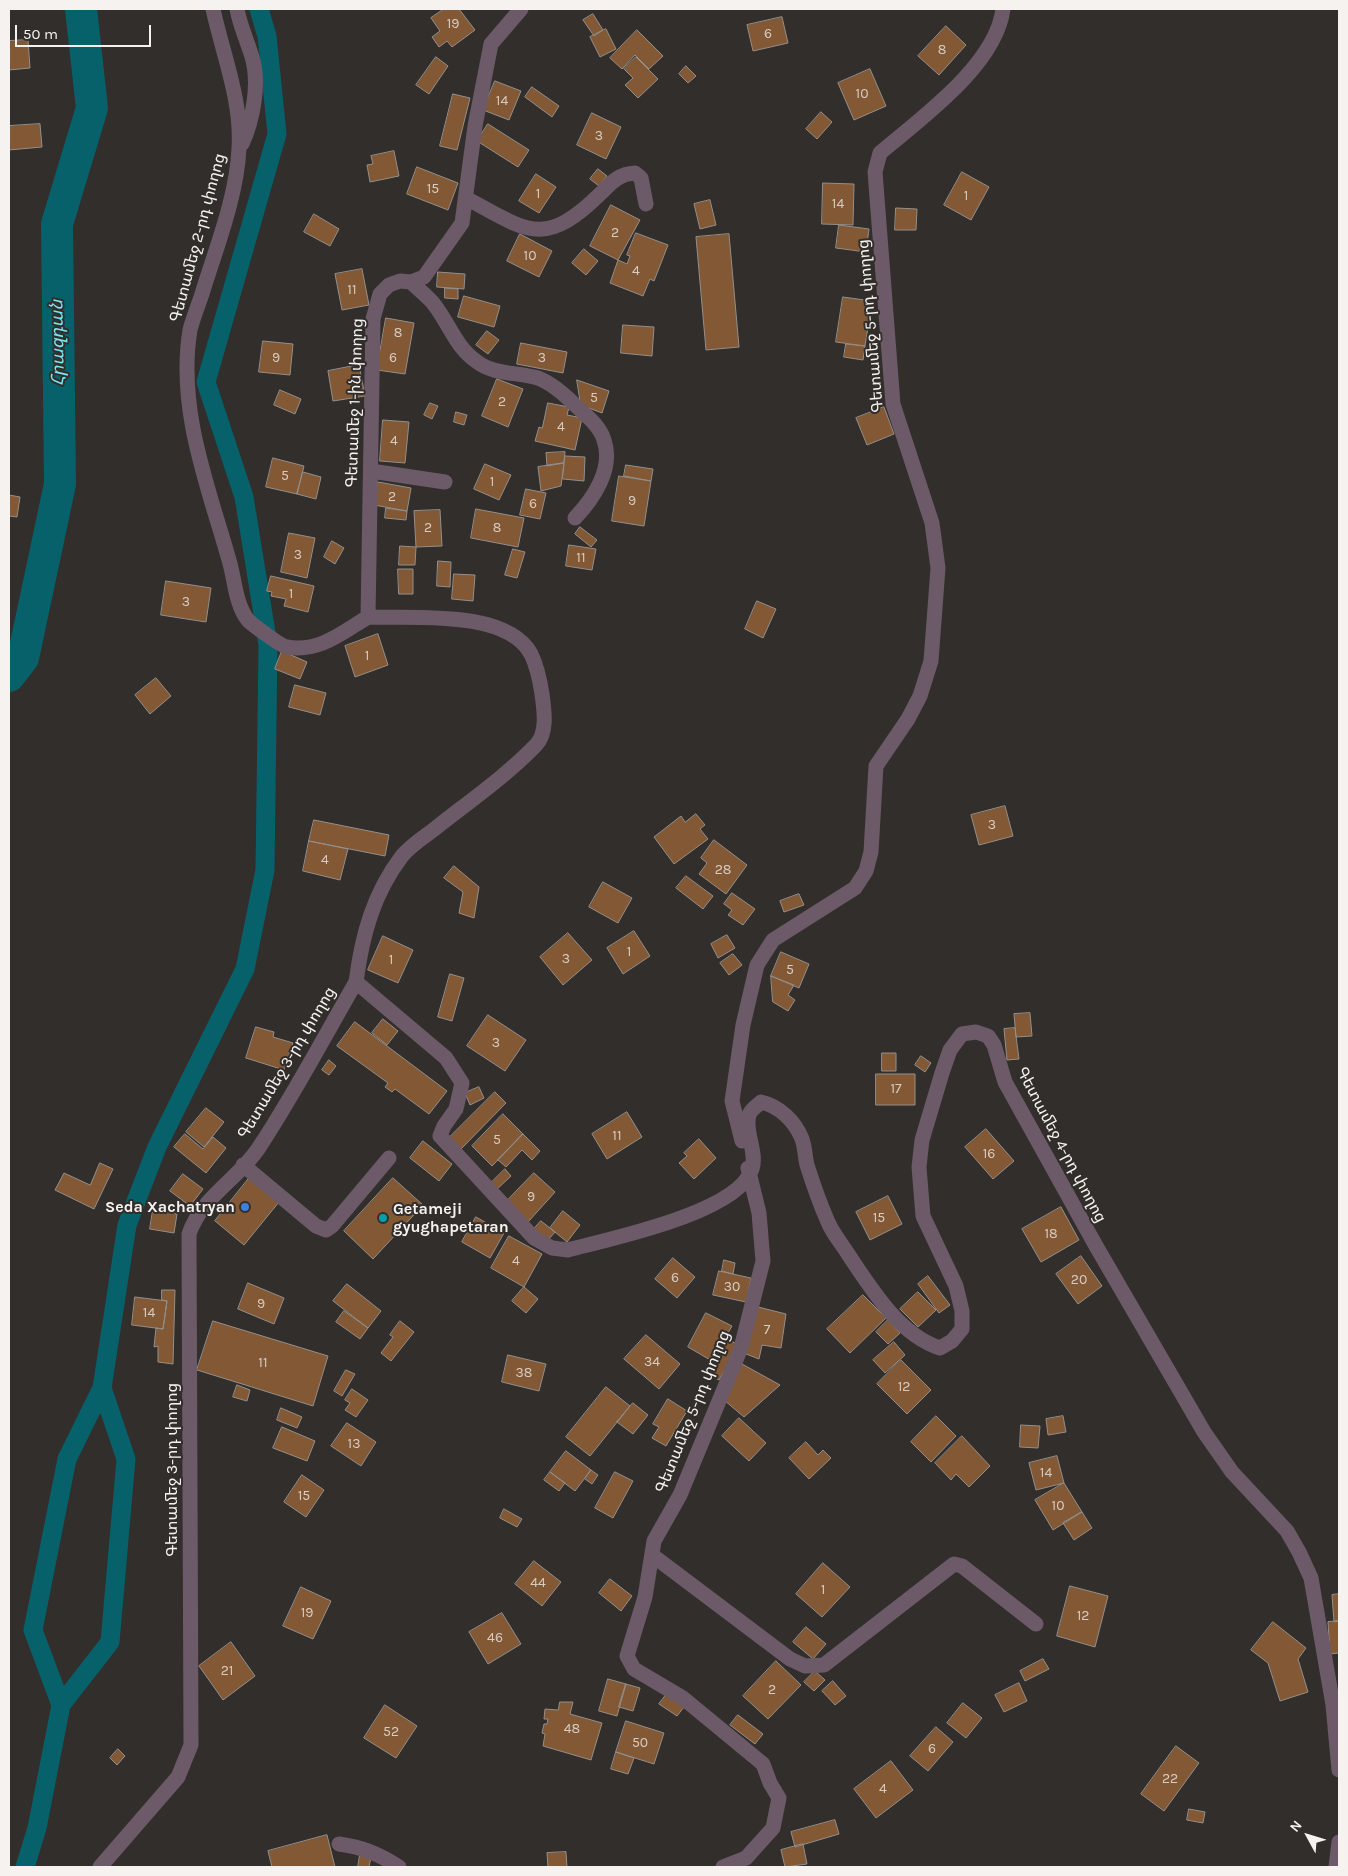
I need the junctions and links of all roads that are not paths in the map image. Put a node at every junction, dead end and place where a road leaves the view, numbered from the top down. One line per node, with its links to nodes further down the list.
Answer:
1 (213, 9): 5 (street, Գետամեջ 2-րդ փողոց)
2 (237, 9): 5 (street)
3 (520, 9): 6 (street, Գետամեջ 1-ին փողոց)
4 (1003, 9): 16 (street, Գետամեջ 5-րդ փողոց)
5 (240, 150): 12 (street, Գետամեջ 2-րդ փողոց)
6 (466, 198): 7 (street); 8 (street, Գետամեջ 1-ին փողոց)
7 (646, 204)
8 (411, 282): 9 (street, Գետամեջ 1-ին փողոց); 11 (street)
9 (371, 471): 10 (street); 12 (street, Գետամեջ 1-ին փողոց)
10 (445, 482)
11 (574, 518)
12 (368, 617): 13 (street, Գետամեջ 3-րդ փողոց)
13 (356, 982): 15 (street, Գետամեջ 3-րդ փողոց); 16 (street)
14 (389, 1158): 15 (street)
15 (243, 1165): 22 (street, Գետամեջ 3-րդ փողոց)
16 (750, 1176): 17 (street, Գետամեջ 5-րդ փողոց); 19 (street, Գետամեջ 4-րդ փողոց)
17 (652, 1555): 18 (street); 24 (street, Գետամեջ 5-րդ փողոց)
18 (1036, 1624)
19 (1339, 1770)
20 (1339, 1842): 25 (street)
21 (339, 1844): 23 (street)
22 (100, 1867)
23 (398, 1867)
24 (723, 1867)
25 (1336, 1867)

